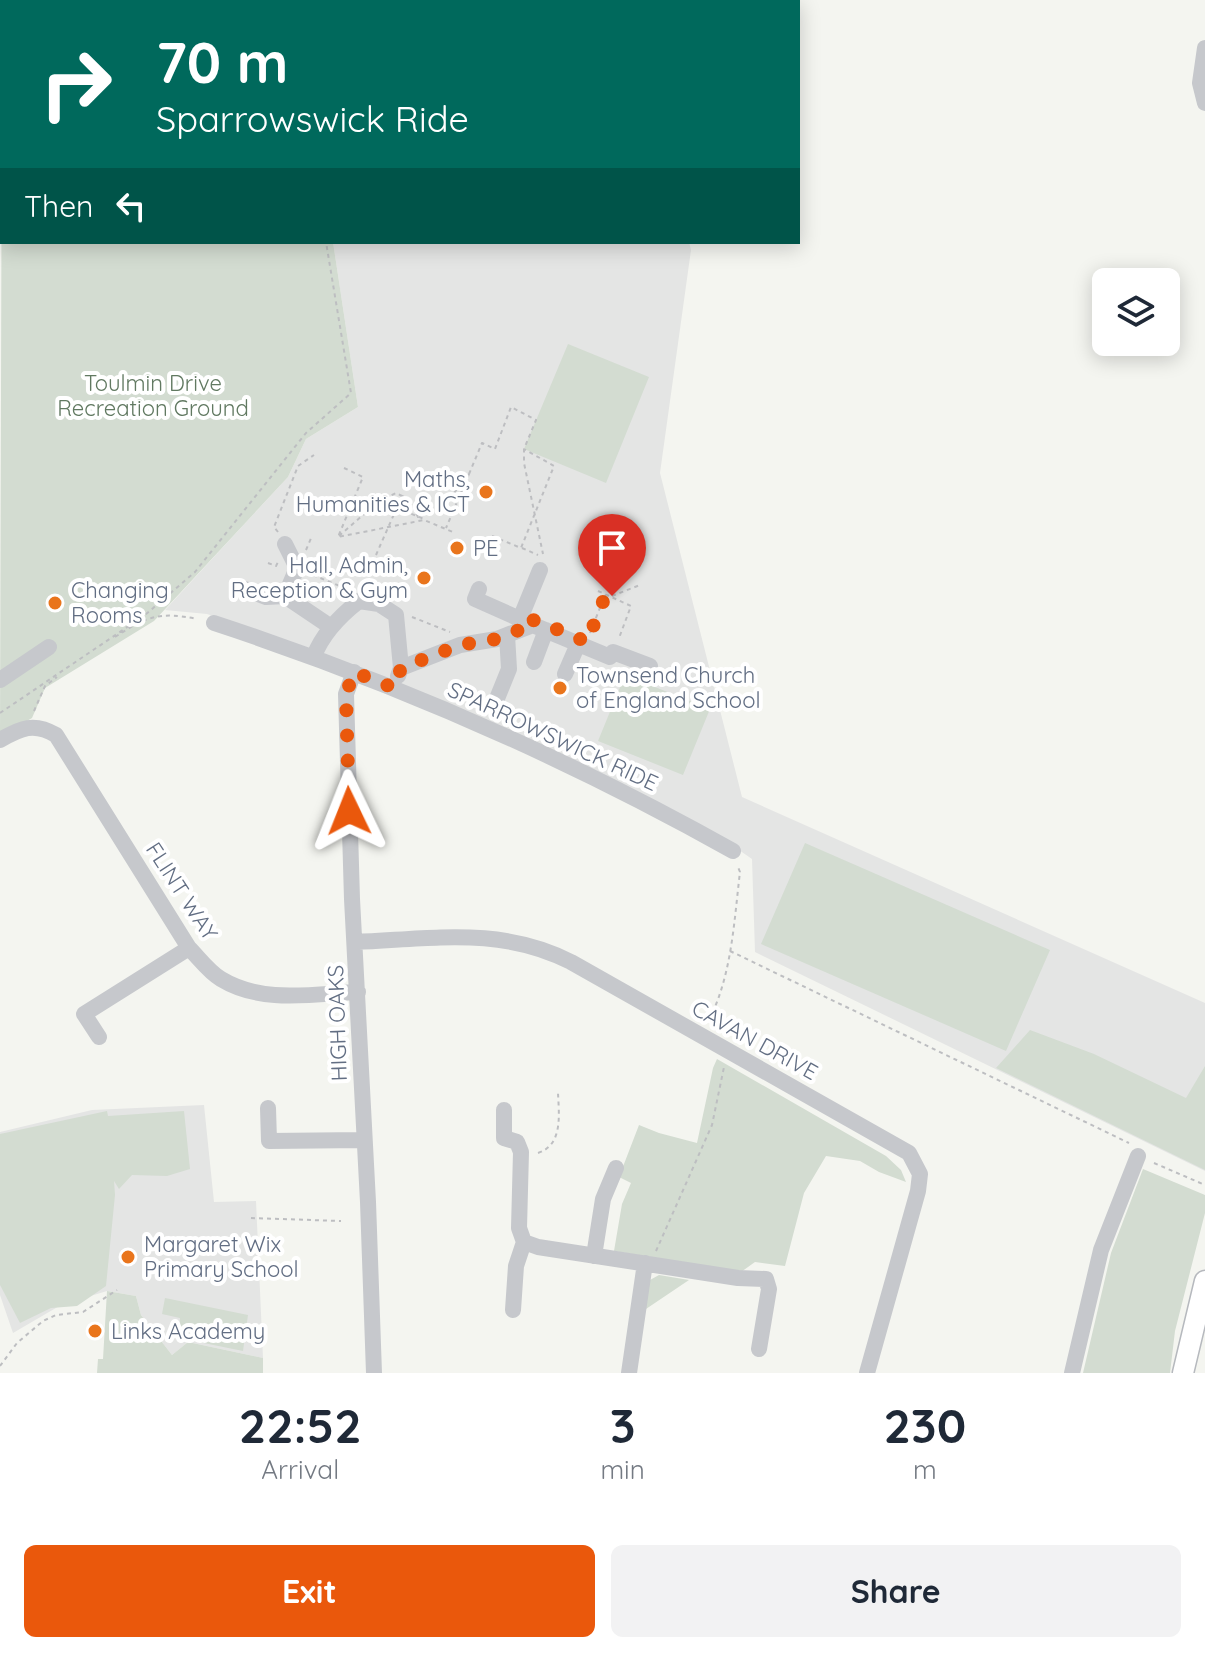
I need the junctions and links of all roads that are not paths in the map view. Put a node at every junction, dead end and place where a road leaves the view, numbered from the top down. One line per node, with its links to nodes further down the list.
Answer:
1 (1205, 48): 2 (street)
2 (1205, 103)
3 (285, 544): 7 (street)
4 (540, 570): 9 (street)
5 (242, 588): 7 (street)
6 (479, 589): 9 (street)
7 (285, 596): 10 (street)
8 (214, 623): 15 (street, SPARROWSWICK RIDE)
9 (522, 624): 11 (street); 12 (street)
10 (331, 627): 15 (street); 18 (street)
11 (546, 630): 13 (street); 16 (street)
12 (507, 635): 18 (street); 23 (street)
13 (582, 643): 17 (street); 20 (street)
14 (49, 647): 21 (street)
15 (314, 656): 19 (street, SPARROWSWICK RIDE)
16 (534, 662)
17 (650, 666)
18 (401, 668): 22 (street)
19 (354, 672): 22 (street, SPARROWSWICK RIDE); 26 (street, HIGH OAKS)
20 (565, 674)
21 (0, 680)
22 (394, 688): 25 (street, SPARROWSWICK RIDE)
23 (494, 706)
24 (0, 740): 27 (street, FLINT WAY)
25 (733, 851)
26 (355, 942): 28 (street, HIGH OAKS); 44 (street, CAVAN DRIVE)
27 (189, 948): 28 (street, FLINT WAY); 29 (street)
28 (358, 992): 32 (street, HIGH OAKS)
29 (99, 1037)
30 (268, 1108): 32 (street)
31 (504, 1110): 35 (street)
32 (363, 1140): 42 (street, HIGH OAKS)
33 (1138, 1156): 45 (street)
34 (616, 1168): 36 (street)
35 (524, 1242): 36 (street); 39 (street)
36 (594, 1256): 37 (street)
37 (648, 1263): 41 (street); 43 (street)
38 (1205, 1281): 40 (main road)
39 (513, 1310)
40 (1199, 1330): 46 (main road)
41 (759, 1349)
42 (374, 1373)
43 (629, 1373)
44 (867, 1373)
45 (1072, 1373)
46 (1183, 1373)

